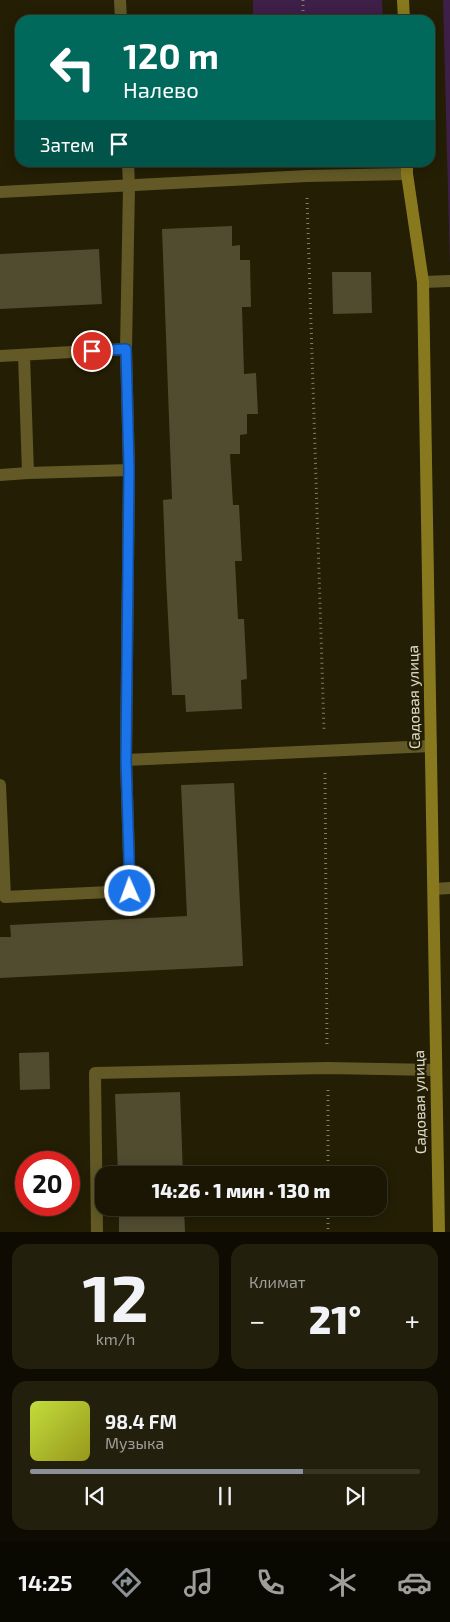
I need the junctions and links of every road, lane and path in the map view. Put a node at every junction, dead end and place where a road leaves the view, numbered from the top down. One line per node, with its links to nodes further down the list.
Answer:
1 (120, 0): 4 (street)
2 (303, 0): 5 (path)
3 (403, 0): 6 (street)
4 (121, 15)
5 (304, 15)
6 (404, 15)
7 (128, 167): 10 (street)
8 (407, 168): 9 (street); 13 (street, Садовая улица)
9 (307, 176): 10 (street); 21 (path)
10 (129, 186): 11 (street); 14 (street)
11 (0, 192)
12 (450, 281): 13 (street)
13 (423, 282): 20 (street, Садовая улица)
14 (126, 349): 15 (street); 17 (street)
15 (24, 355): 16 (street); 18 (street)
16 (0, 356)
17 (129, 470): 18 (street); 22 (street)
18 (28, 473): 19 (street)
19 (0, 475)
20 (431, 746): 21 (street); 25 (street, Садовая улица)
21 (325, 750): 22 (street); 26 (path)
22 (126, 760): 23 (street)
23 (0, 784)
24 (450, 888): 25 (street)
25 (434, 889): 27 (street, Садовая улица)
26 (328, 1068): 27 (street); 28 (path); 30 (street)
27 (436, 1070): 32 (street, Садовая улица)
28 (328, 1166)
29 (328, 1216): 31 (path)
30 (97, 1232)
31 (328, 1232)
32 (439, 1232)

